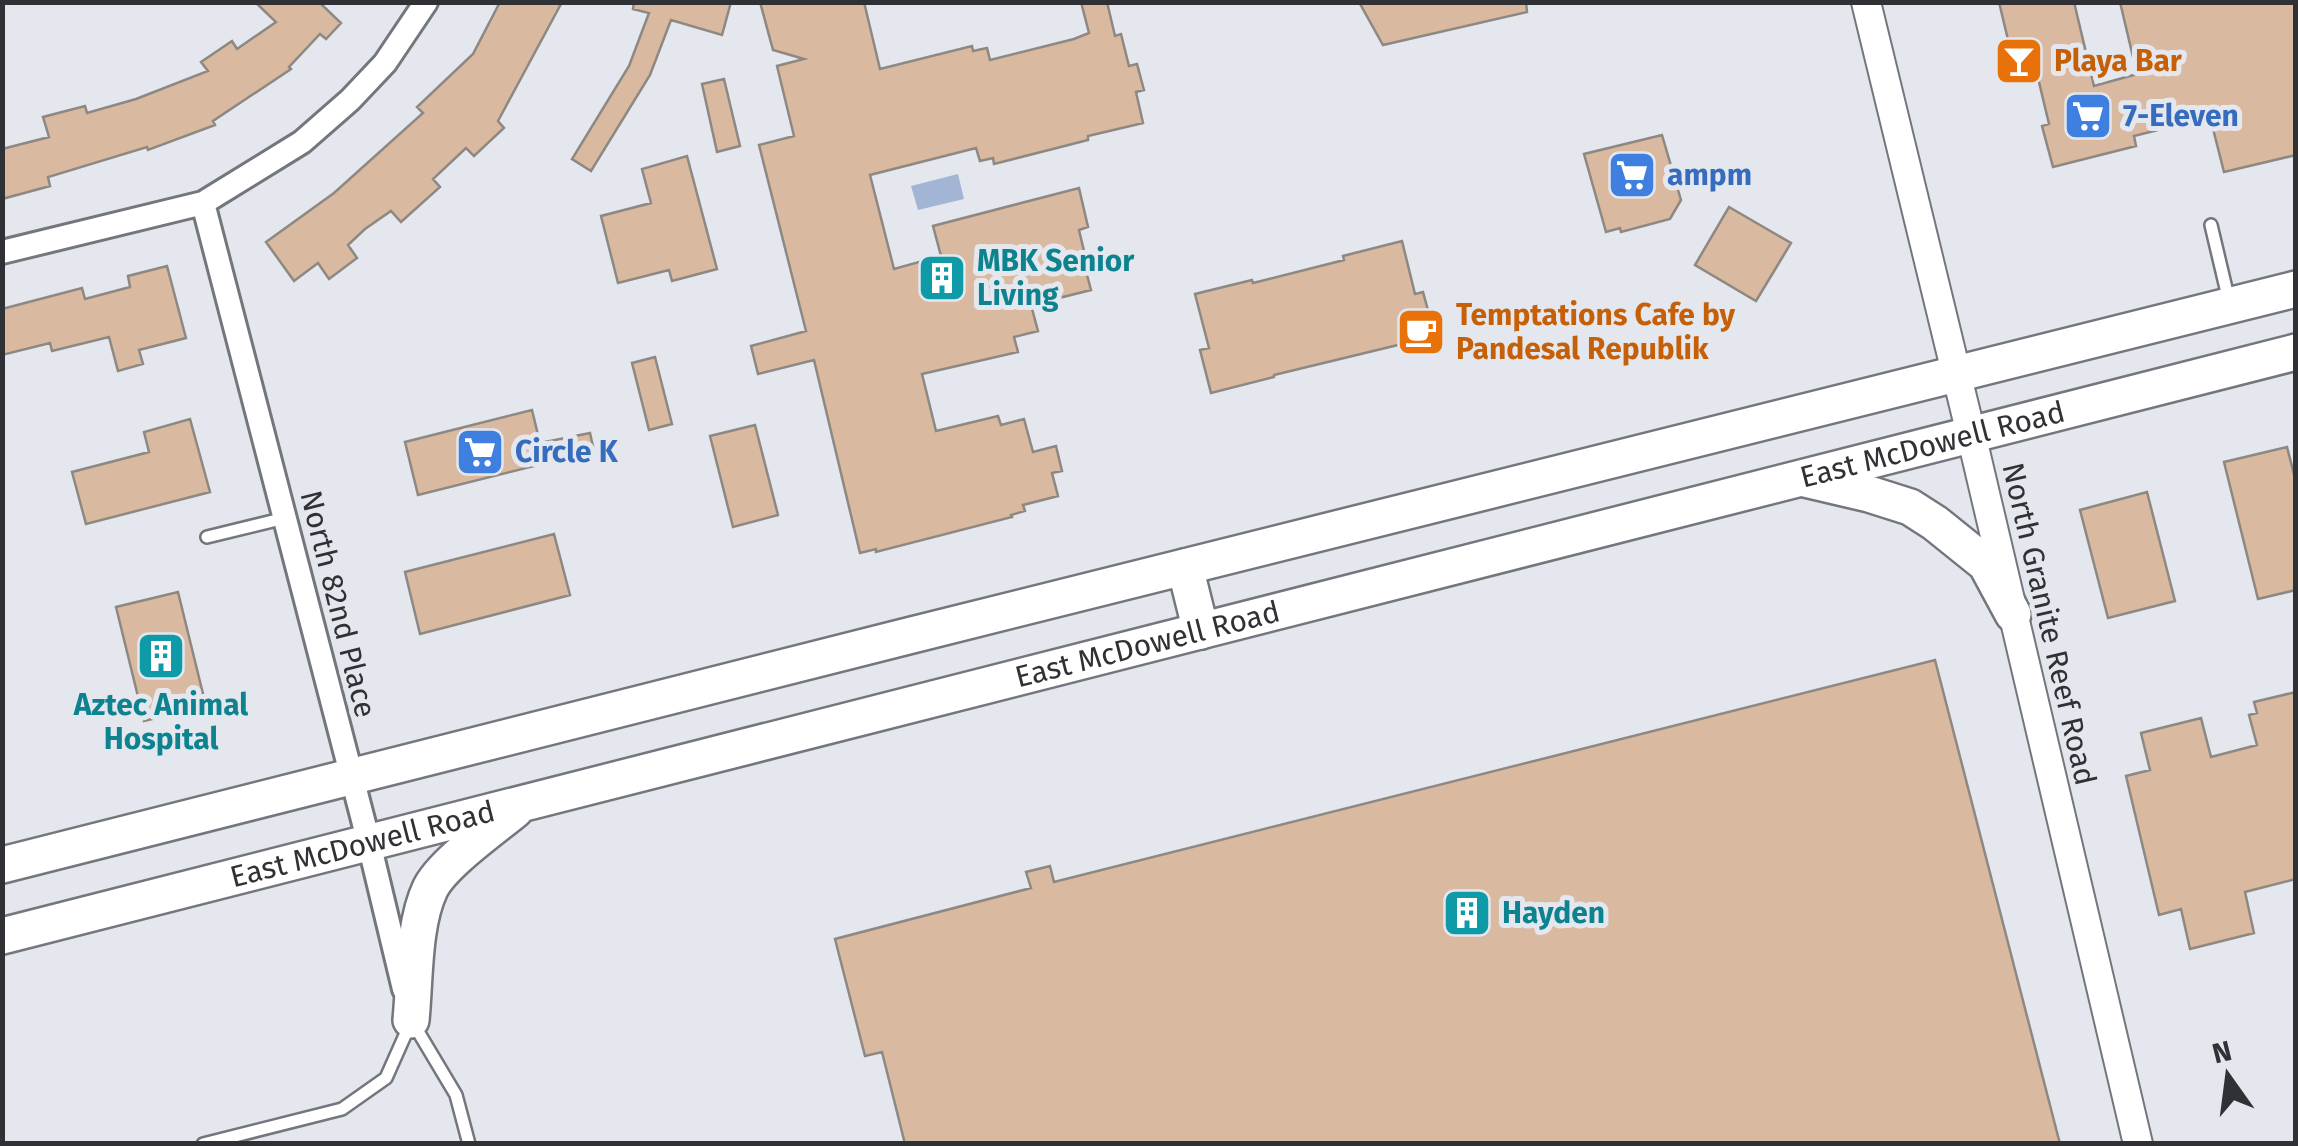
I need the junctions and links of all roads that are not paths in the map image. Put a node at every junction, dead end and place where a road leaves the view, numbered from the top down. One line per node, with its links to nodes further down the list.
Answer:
1 (426, 2): 3 (street)
2 (1866, 2): 9 (street, North Granite Reef Road)
3 (203, 203): 5 (street); 12 (street, North 82nd Place)
4 (2211, 225): 7 (lane)
5 (2, 252)
6 (2296, 289): 7 (main road, East McDowell Road)
7 (2230, 305): 9 (main road, East McDowell Road)
8 (2296, 352): 10 (main road, East McDowell Road)
9 (1956, 374): 10 (street, North Granite Reef Road); 14 (main road, East McDowell Road)
10 (1971, 434): 11 (main road, East McDowell Road); 15 (street, North Granite Reef Road)
11 (1800, 478): 15 (main road); 16 (main road, East McDowell Road)
12 (285, 518): 13 (lane); 17 (street, North 82nd Place)
13 (207, 536)
14 (1185, 567): 16 (main road); 17 (main road, East McDowell Road)
15 (2013, 614): 27 (street, North Granite Reef Road)
16 (1201, 631): 18 (main road, East McDowell Road)
17 (351, 777): 19 (street, North 82nd Place); 20 (main road, East McDowell Road)
18 (523, 804): 19 (main road, East McDowell Road); 24 (main road)
19 (369, 843): 21 (main road, East McDowell Road); 24 (street, North 82nd Place)
20 (2, 865)
21 (128, 904): 22 (main road, East McDowell Road); 23 (main road)
22 (2, 936)
23 (2, 952)
24 (411, 1020): 25 (lane); 26 (lane)
25 (203, 1144)
26 (469, 1144)
27 (2138, 1144)

